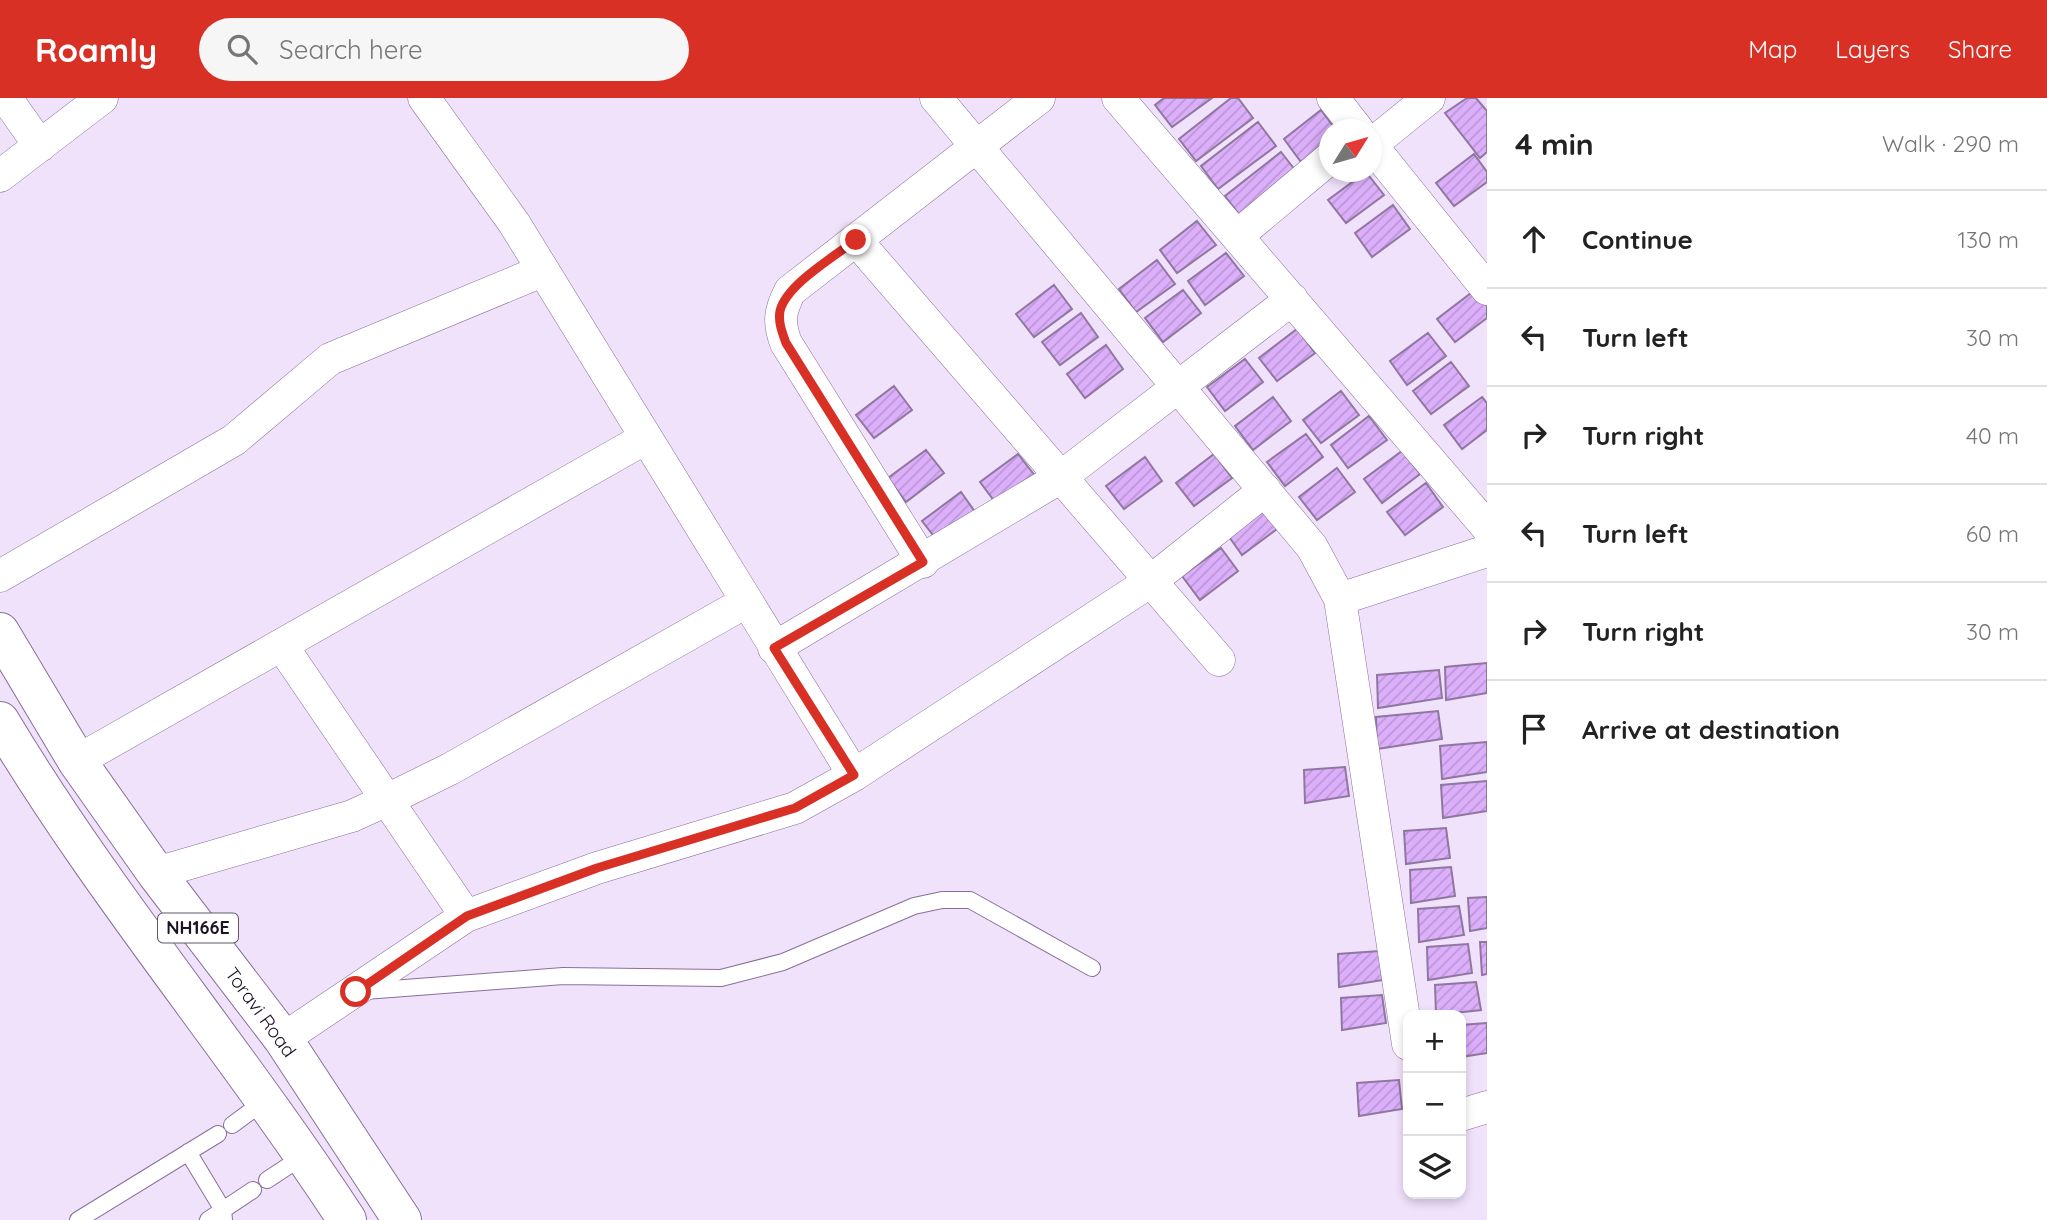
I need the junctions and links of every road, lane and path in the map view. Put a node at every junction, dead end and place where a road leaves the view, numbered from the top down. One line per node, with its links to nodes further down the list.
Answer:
1 (6, 98): 11 (street)
2 (102, 98): 11 (street)
3 (424, 98): 18 (street)
4 (936, 98): 12 (street)
5 (1039, 98): 12 (street)
6 (1118, 98): 16 (street)
7 (1333, 98): 9 (street)
8 (1429, 98): 10 (street)
9 (1349, 119)
10 (1382, 136)
11 (40, 146): 15 (street)
12 (977, 147): 17 (street); 21 (street)
13 (1382, 159): 19 (street)
14 (1319, 166): 16 (street)
15 (0, 176)
16 (1237, 236): 20 (street)
17 (856, 240): 23 (street); 27 (street)
18 (542, 271): 22 (street); 28 (street)
19 (1487, 289)
20 (1292, 299): 21 (street); 25 (street)
21 (1179, 388): 23 (street); 24 (street)
22 (644, 439): 31 (street); 33 (street)
23 (1061, 477): 27 (street); 29 (street)
24 (1265, 490): 29 (street); 30 (street)
25 (1487, 527)
26 (1487, 551): 30 (street)
27 (923, 562): 34 (street)
28 (0, 576)
29 (1151, 581): 35 (street); 38 (street)
30 (1340, 598): 44 (street)
31 (746, 602): 34 (street); 39 (street)
32 (0, 632): 37 (highway, Toravi Road / NH166E)
33 (282, 646): 37 (street); 39 (street)
34 (774, 648): 38 (street)
35 (1219, 660)
36 (0, 721): 46 (highway, NH166E)
37 (77, 761): 40 (highway, Toravi Road / NH166E)
38 (854, 775): 41 (street)
39 (387, 800): 40 (street); 41 (street)
40 (156, 873): 45 (highway, Toravi Road / NH166E)
41 (467, 916): 43 (street)
42 (1092, 968): 43 (lane)
43 (356, 992): 45 (street)
44 (1403, 1011)
45 (283, 1039): 59 (highway, Toravi Road / NH166E)
46 (267, 1099): 49 (lane); 52 (highway, NH166E)
47 (1487, 1107): 48 (street)
48 (1466, 1113)
49 (232, 1125)
50 (218, 1134): 51 (lane)
51 (188, 1152): 55 (lane); 56 (lane)
52 (305, 1155): 53 (lane); 58 (highway, NH166E)
53 (267, 1180)
54 (253, 1190): 55 (lane)
55 (223, 1215): 57 (lane)
56 (78, 1220)
57 (208, 1220)
58 (347, 1220)
59 (402, 1220)

